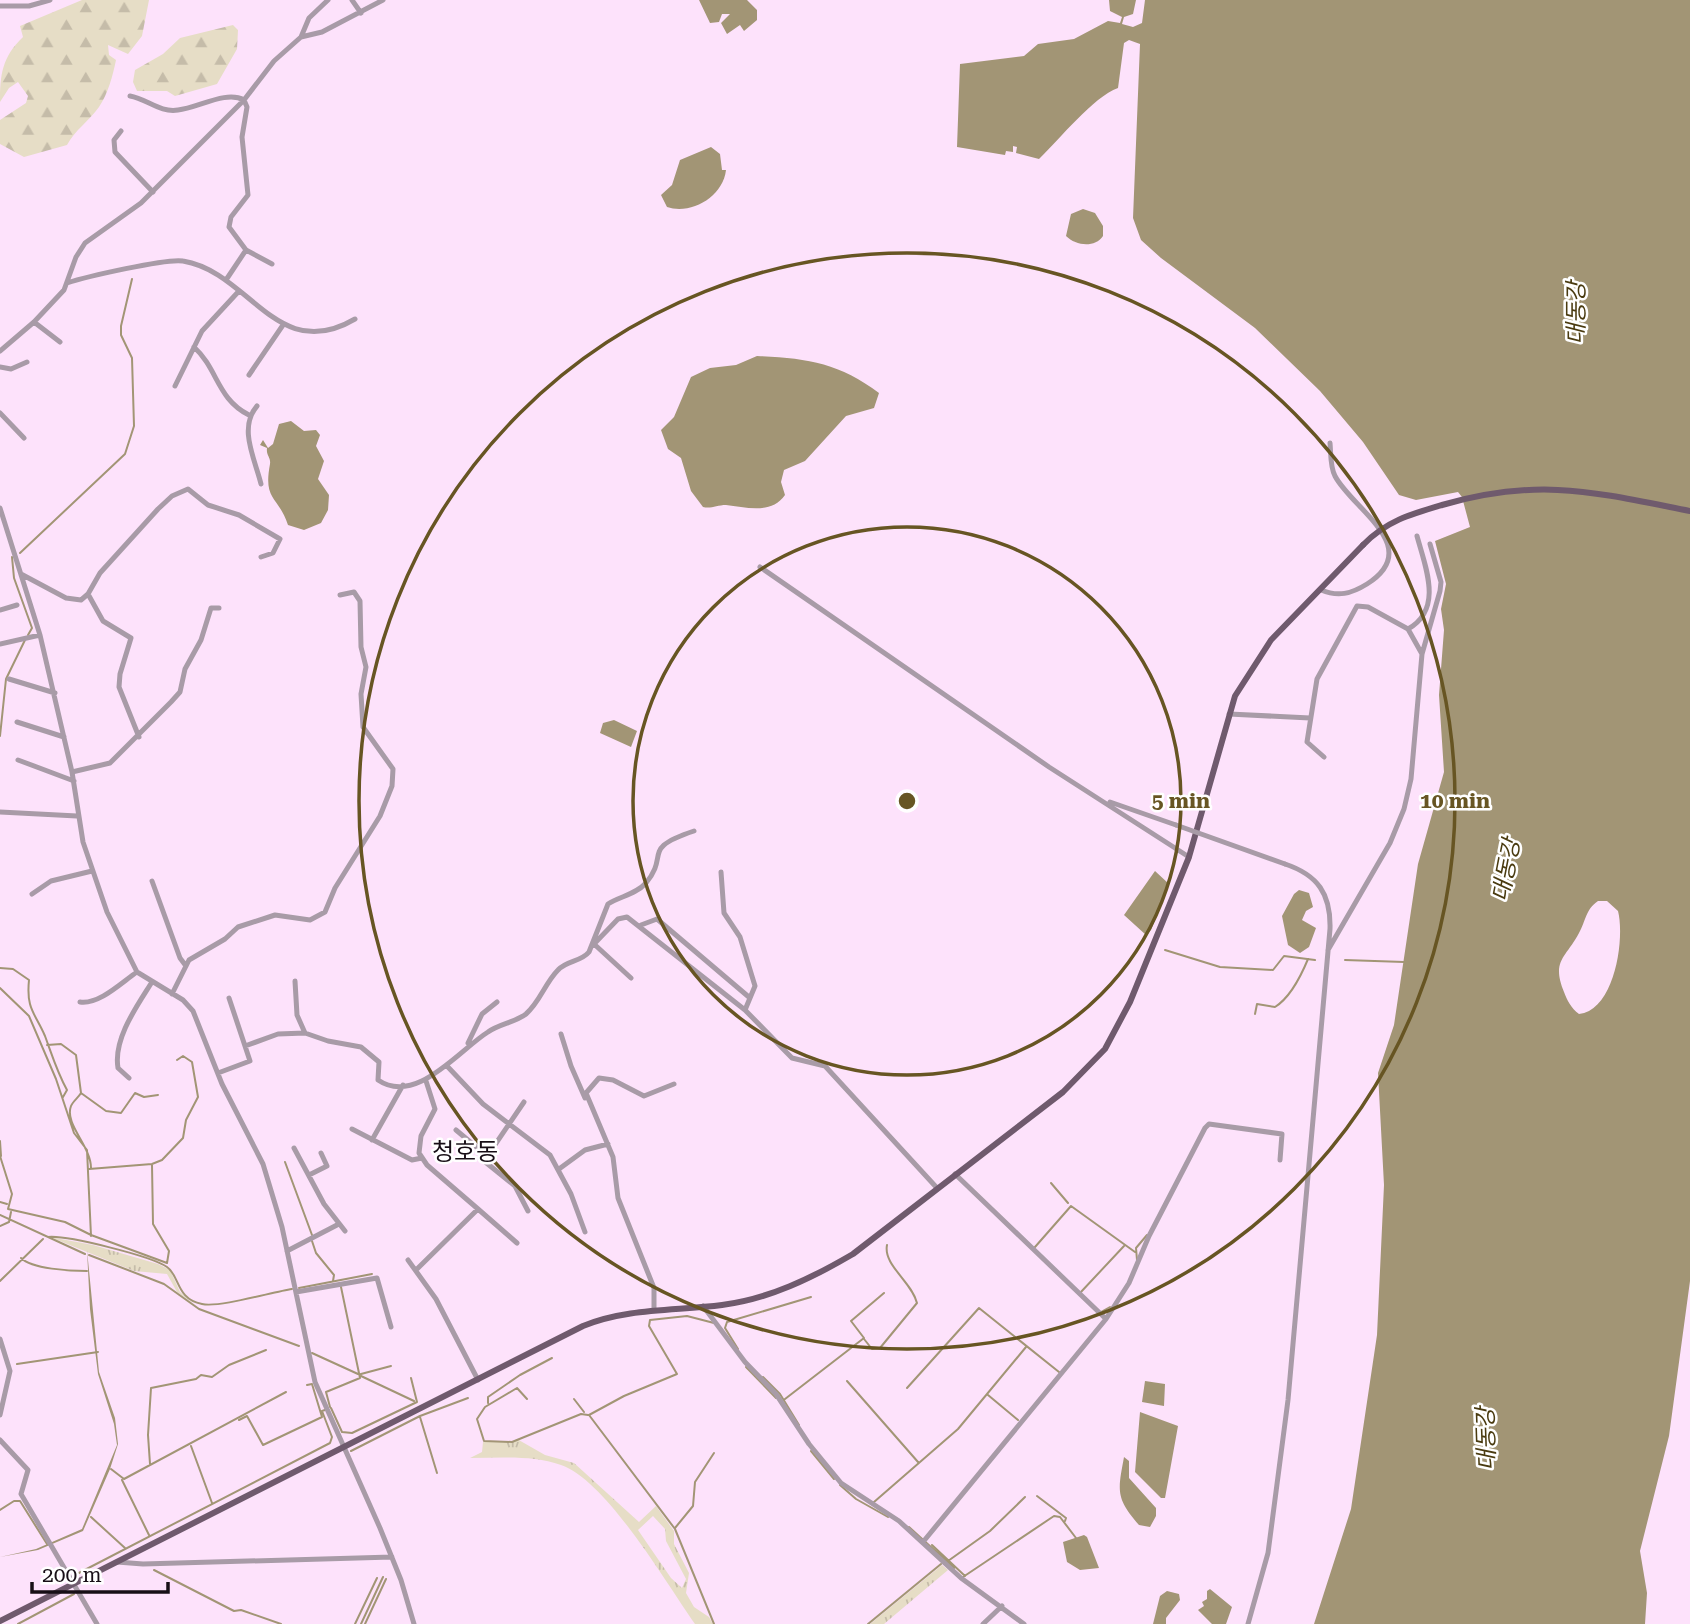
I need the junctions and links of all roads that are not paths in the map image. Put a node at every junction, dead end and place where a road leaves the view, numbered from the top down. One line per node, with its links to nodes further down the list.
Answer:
1 (50, 0): 5 (street)
2 (328, 0): 7 (street)
3 (352, 0): 6 (street)
4 (383, 0): 6 (street)
5 (0, 6)
6 (361, 13): 7 (street)
7 (300, 37): 9 (street)
8 (130, 96): 9 (street)
9 (244, 100): 11 (street); 12 (street)
10 (121, 131): 11 (street)
11 (153, 192): 15 (street)
12 (246, 250): 13 (street); 14 (street)
13 (272, 264)
14 (226, 280): 15 (street); 16 (street)
15 (67, 283): 18 (street)
16 (239, 291): 19 (street); 21 (street)
17 (355, 319): 19 (street)
18 (34, 323): 20 (street); 22 (street)
19 (283, 325): 25 (street)
20 (60, 342)
21 (194, 347): 26 (street); 29 (street)
22 (0, 351)
23 (27, 362): 24 (street)
24 (0, 368)
25 (249, 375)
26 (175, 386)
27 (257, 406): 29 (street)
28 (0, 413): 30 (street)
29 (249, 415): 32 (street)
30 (24, 439)
31 (1330, 443): 41 (street)
32 (261, 484)
33 (0, 508): 39 (street)
34 (1690, 511): 40 (main road, bridge)
35 (1417, 536): 48 (street)
36 (1430, 544): 51 (street)
37 (261, 557): 42 (street)
38 (760, 567): 63 (street)
39 (21, 574): 42 (street); 49 (street)
40 (1321, 590): 41 (street); 54 (main road)
41 (1349, 593): 45 (street)
42 (89, 594): 58 (street)
43 (340, 595): 79 (street)
44 (18, 605): 47 (street)
45 (1357, 606): 48 (street); 55 (street)
46 (219, 608): 58 (street)
47 (0, 610)
48 (1408, 629): 51 (street)
49 (40, 635): 50 (street); 53 (street)
50 (0, 644)
51 (1422, 654): 78 (street)
52 (9, 679): 53 (street)
53 (55, 693): 57 (street)
54 (1228, 714): 55 (street); 69 (main road)
55 (1310, 718): 59 (street)
56 (17, 722): 57 (street)
57 (64, 737): 61 (street)
58 (139, 737): 61 (street)
59 (1324, 757)
60 (18, 760): 62 (street)
61 (72, 772): 62 (street)
62 (74, 781): 65 (street)
63 (1100, 799): 69 (street); 78 (street, bridge)
64 (0, 812): 65 (street)
65 (77, 816): 68 (street)
66 (694, 831): 77 (street)
67 (95, 853): 68 (street)
68 (87, 855): 70 (street)
69 (1189, 857): 115 (main road)
70 (92, 871): 73 (street); 75 (street)
71 (721, 872): 86 (street)
72 (152, 881): 79 (street)
73 (32, 894)
74 (98, 913): 75 (street)
75 (108, 914): 80 (street)
76 (641, 925): 77 (street); 86 (street); 89 (street)
77 (594, 944): 81 (street); 92 (street)
78 (1326, 952): 147 (street)
79 (186, 966): 84 (street)
80 (137, 971): 83 (street); 87 (street)
81 (631, 978)
82 (295, 981): 90 (street)
83 (152, 982): 84 (street); 95 (street)
84 (172, 994): 96 (street)
85 (229, 998): 93 (street)
86 (750, 998): 89 (street)
87 (80, 1002)
88 (497, 1002): 92 (street)
89 (745, 1010): 117 (street)
90 (305, 1033): 93 (street); 101 (street)
91 (561, 1034): 102 (street)
92 (467, 1045): 94 (street)
93 (245, 1046): 96 (street)
94 (447, 1066): 99 (street); 104 (street)
95 (118, 1068): 97 (street); 98 (street)
96 (218, 1073): 124 (street)
97 (117, 1078)
98 (129, 1078)
99 (426, 1081): 101 (street); 112 (street)
100 (674, 1084): 102 (street)
101 (403, 1085): 107 (street)
102 (587, 1101): 108 (street)
103 (524, 1102): 104 (street)
104 (509, 1125): 111 (street); 114 (street)
105 (352, 1129): 107 (street)
106 (456, 1130): 111 (street)
107 (372, 1140): 112 (street)
108 (608, 1144): 114 (street); 129 (street)
109 (294, 1148): 116 (street)
110 (321, 1153): 116 (street)
111 (487, 1156): 119 (street)
112 (422, 1158): 118 (street)
113 (1280, 1160): 130 (street)
114 (559, 1169): 122 (street)
115 (955, 1174): 117 (main road); 130 (street)
116 (309, 1175): 120 (street)
117 (937, 1188): 128 (main road)
118 (478, 1209): 123 (street); 126 (street)
119 (528, 1211)
120 (337, 1225): 121 (street); 124 (street)
121 (345, 1231)
122 (585, 1232)
123 (517, 1243)
124 (287, 1251): 127 (street)
125 (408, 1259): 126 (street)
126 (416, 1270): 133 (street)
127 (296, 1292): 131 (street); 136 (street)
128 (703, 1306): 129 (main road); 137 (street)
129 (654, 1310): 133 (main road)
130 (1106, 1319): 137 (street)
131 (391, 1326)
132 (0, 1339): 134 (street)
133 (478, 1380): 136 (main road)
134 (0, 1415)
135 (0, 1440): 140 (street)
136 (342, 1447): 138 (street); 139 (main road)
137 (923, 1542): 141 (street)
138 (392, 1557): 139 (street); 144 (street)
139 (117, 1562): 140 (main road)
140 (73, 1584): 142 (main road); 143 (street)
141 (1002, 1606): 145 (street); 146 (street)
142 (0, 1621)
143 (97, 1624)
144 (414, 1624)
145 (983, 1624)
146 (1024, 1624)
147 (1248, 1624)

